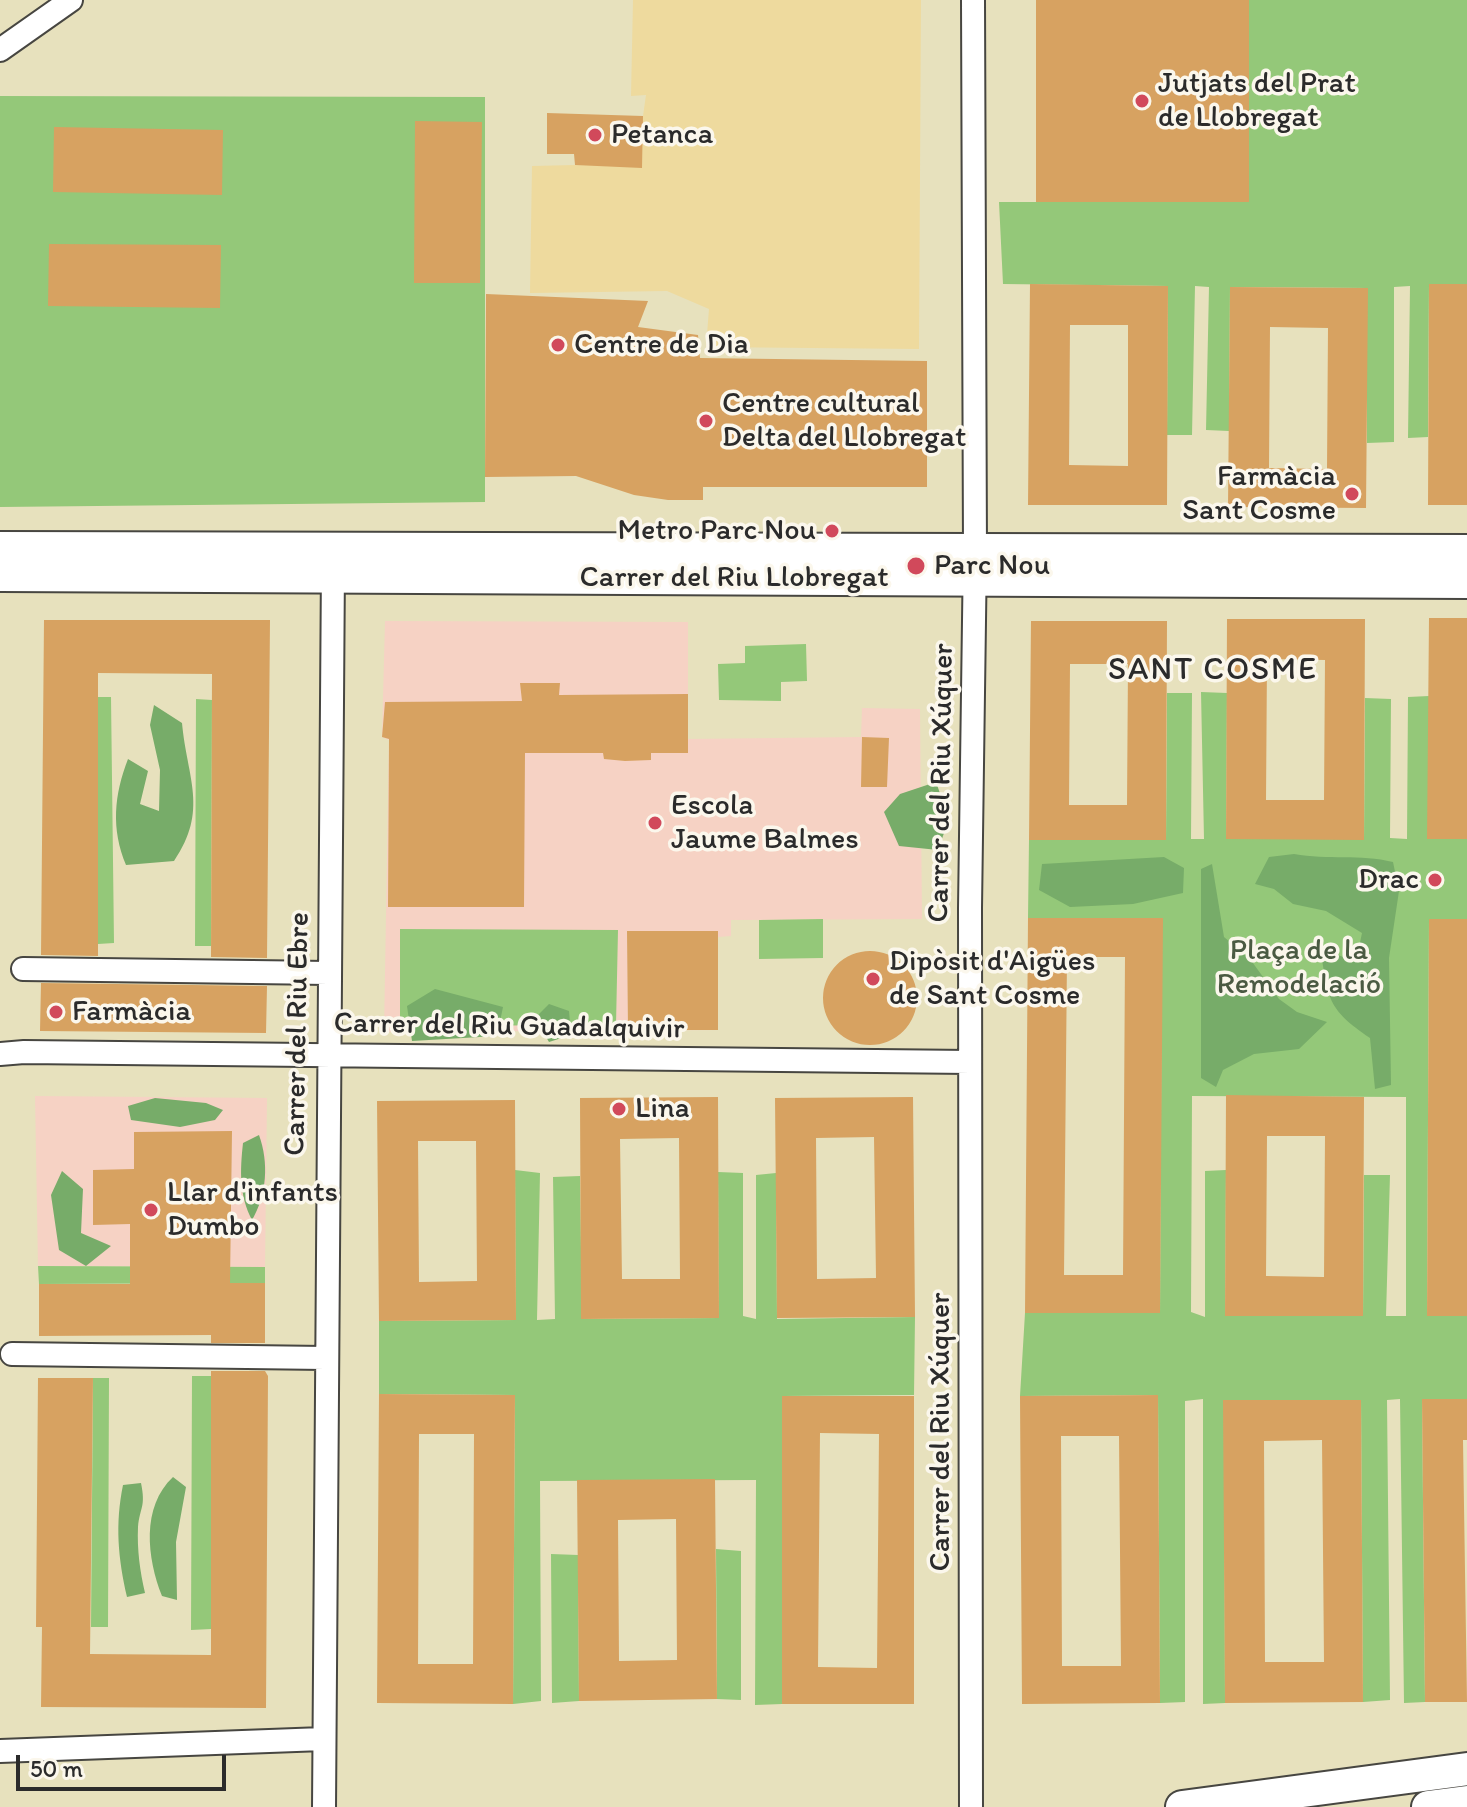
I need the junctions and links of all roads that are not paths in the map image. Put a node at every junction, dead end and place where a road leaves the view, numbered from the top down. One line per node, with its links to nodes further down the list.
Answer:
1 (71, 0): 3 (street)
2 (973, 0): 7 (street, Carrer del Riu Xúquer)
3 (0, 50)
4 (0, 548): 6 (street, Carrer del Riu Llobregat)
5 (1467, 551): 7 (street, Carrer del Riu Llobregat)
6 (333, 563): 7 (street, Carrer del Riu Llobregat); 8 (street, Carrer del Riu Llobregat); 11 (street, Carrer del Riu Ebre)
7 (975, 564): 9 (street, Carrer del Riu Llobregat); 14 (street, Carrer del Riu Xúquer)
8 (0, 575)
9 (1467, 582)
10 (23, 969): 11 (street)
11 (328, 973): 13 (street, Carrer del Riu Ebre)
12 (0, 1054): 13 (street, Carrer del Riu Guadalquivir)
13 (327, 1055): 14 (street, Carrer del Riu Guadalquivir); 16 (street, Carrer del Riu Ebre)
14 (970, 1062): 22 (street, Carrer del Riu Xúquer)
15 (12, 1354): 16 (street)
16 (325, 1358): 17 (street, Carrer del Riu Ebre)
17 (323, 1739): 18 (street); 21 (street, Carrer del Riu Ebre)
18 (0, 1751)
19 (1467, 1769): 23 (street)
20 (1467, 1802): 24 (street)
21 (324, 1807)
22 (971, 1807)
23 (1182, 1807)
24 (1428, 1807)

